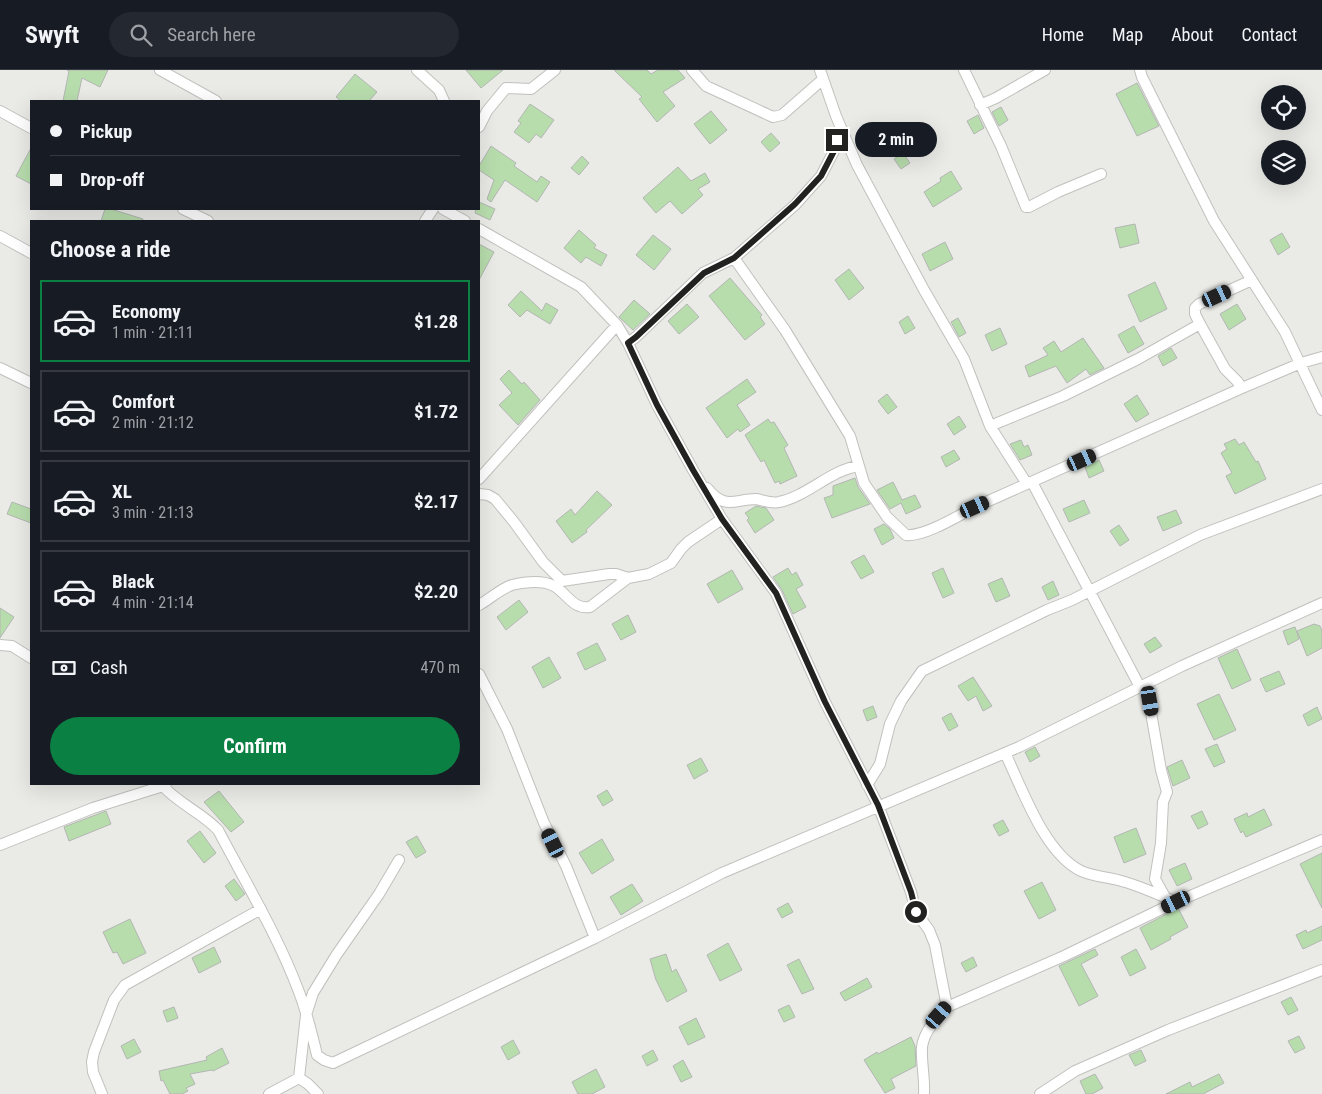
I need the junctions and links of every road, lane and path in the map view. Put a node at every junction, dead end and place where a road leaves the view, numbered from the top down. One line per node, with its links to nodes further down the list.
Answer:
1 (160, 70): 9 (street)
2 (417, 70): 10 (street)
3 (555, 70): 13 (street)
4 (692, 70): 8 (street)
5 (964, 70): 11 (street)
6 (1045, 70): 11 (street)
7 (1140, 70): 25 (street)
8 (821, 75): 15 (street)
9 (214, 100)
10 (443, 100)
11 (980, 105): 16 (street)
12 (0, 111): 14 (street)
13 (480, 125)
14 (30, 127)
15 (841, 128): 24 (street); 35 (street)
16 (1101, 174)
17 (185, 210): 19 (street)
18 (445, 210): 20 (street)
19 (206, 220)
20 (463, 220)
21 (480, 230): 27 (street)
22 (0, 236): 23 (street)
23 (30, 252)
24 (734, 258): 28 (street); 36 (street)
25 (1252, 280): 26 (street); 30 (street)
26 (1200, 324): 33 (street); 35 (street)
27 (617, 325): 28 (street); 38 (street)
28 (628, 343): 37 (street)
29 (1322, 357): 30 (street)
30 (1301, 364): 33 (street); 34 (street)
31 (0, 368): 32 (street)
32 (30, 383)
33 (1242, 388): 39 (street)
34 (1322, 410)
35 (990, 426): 39 (street)
36 (859, 466): 37 (street); 39 (street)
37 (693, 470): 42 (street)
38 (480, 478)
39 (1029, 483): 44 (street)
40 (1322, 489): 44 (street)
41 (480, 494): 43 (street)
42 (722, 519): 43 (street); 52 (street)
43 (628, 578): 46 (street)
44 (1088, 590): 50 (street); 53 (street)
45 (1322, 603): 50 (street)
46 (480, 604)
47 (0, 645): 48 (street)
48 (30, 657)
49 (480, 676): 64 (street)
50 (1143, 685): 51 (street); 61 (street)
51 (1005, 753): 57 (street); 61 (street)
52 (857, 765): 53 (street); 56 (street)
53 (876, 770): 56 (street)
54 (160, 785): 59 (street)
55 (164, 785): 63 (street)
56 (867, 785): 57 (street)
57 (878, 805): 64 (street); 66 (street)
58 (1322, 840): 62 (street)
59 (0, 845)
60 (399, 860): 67 (street)
61 (1164, 897): 62 (street)
62 (1176, 902): 66 (street)
63 (261, 909): 67 (street); 69 (street)
64 (595, 938): 67 (street)
65 (1322, 970): 73 (street)
66 (947, 1007): 72 (street)
67 (306, 1015): 68 (street)
68 (299, 1078): 70 (street); 71 (street)
69 (102, 1094)
70 (269, 1094)
71 (318, 1094)
72 (924, 1094)
73 (1040, 1094)

